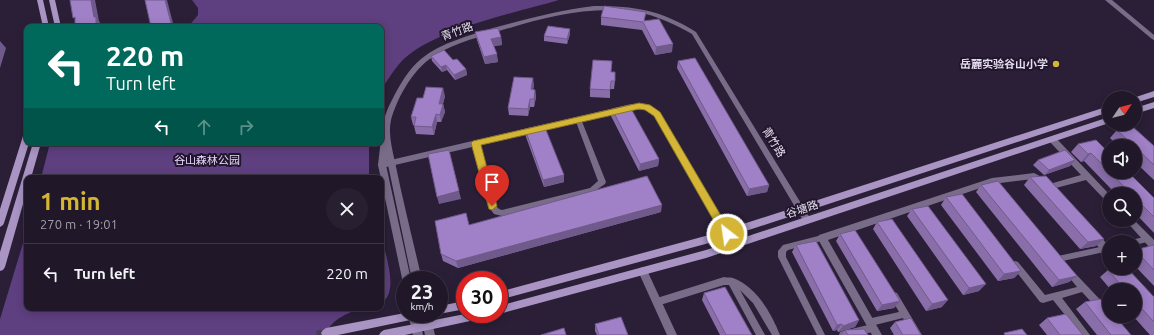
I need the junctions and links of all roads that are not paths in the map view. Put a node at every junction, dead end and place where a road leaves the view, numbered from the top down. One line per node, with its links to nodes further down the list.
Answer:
1 (40, 0): 9 (main road)
2 (52, 0): 10 (main road)
3 (596, 0): 18 (street, 青竹路)
4 (623, 0): 26 (street, 青竹路)
5 (1108, 0): 12 (street)
6 (1113, 0): 11 (street)
7 (650, 5): 34 (street, 青竹路)
8 (675, 13): 34 (street, 青竹路)
9 (45, 24)
10 (57, 24)
11 (1154, 33)
12 (1154, 38)
13 (1154, 94): 14 (main road)
14 (1142, 98)
15 (1154, 105): 16 (main road)
16 (1142, 109)
17 (1102, 111): 34 (main road, 谷塘路)
18 (384, 116)
19 (578, 119): 23 (street); 23 (lane); 39 (street)
20 (1102, 122): 21 (main road, 谷塘路)
21 (1052, 139): 29 (street); 35 (main road, 谷塘路)
22 (384, 141): 27 (street, 青竹路)
23 (476, 143): 26 (street)
24 (24, 146): 36 (main road)
25 (36, 146): 28 (main road)
26 (392, 162): 27 (street); 49 (street, 青竹路)
27 (382, 165): 48 (street, 青竹路)
28 (27, 175)
29 (1087, 176): 31 (street); 32 (street)
30 (24, 187): 47 (main road)
31 (1049, 187): 33 (street); 40 (street)
32 (1102, 192)
33 (1060, 198)
34 (802, 209): 35 (street, 青竹路); 39 (main road, 谷塘路)
35 (809, 220): 50 (main road, 谷塘路)
36 (0, 223)
37 (1085, 226): 43 (street)
38 (1136, 227): 41 (street)
39 (727, 234): 54 (main road, 谷塘路)
40 (822, 238): 62 (street); 70 (lane)
41 (1148, 239): 42 (lane); 44 (street)
42 (1142, 240)
43 (1102, 243)
44 (1154, 246)
45 (1102, 250): 53 (lane)
46 (1010, 257): 55 (lane)
47 (0, 267)
48 (404, 271)
49 (415, 271)
50 (643, 271): 56 (street); 58 (main road, 谷塘路)
51 (731, 281): 56 (lane); 68 (lane); 69 (lane)
52 (888, 287): 59 (lane)
53 (1082, 289): 55 (lane); 57 (lane)
54 (508, 294)
55 (1055, 296): 73 (lane)
56 (657, 302): 67 (street)
57 (1102, 307)
58 (508, 308)
59 (905, 314): 62 (lane); 72 (lane)
60 (396, 318): 65 (main road)
61 (456, 322): 63 (main road)
62 (873, 328): 71 (lane)
63 (429, 330): 64 (main road)
64 (417, 332): 66 (main road)
65 (326, 333)
66 (384, 335)
67 (672, 335)
68 (761, 335)
69 (776, 335)
70 (821, 335)
71 (843, 335)
72 (918, 335)
73 (1086, 335)

